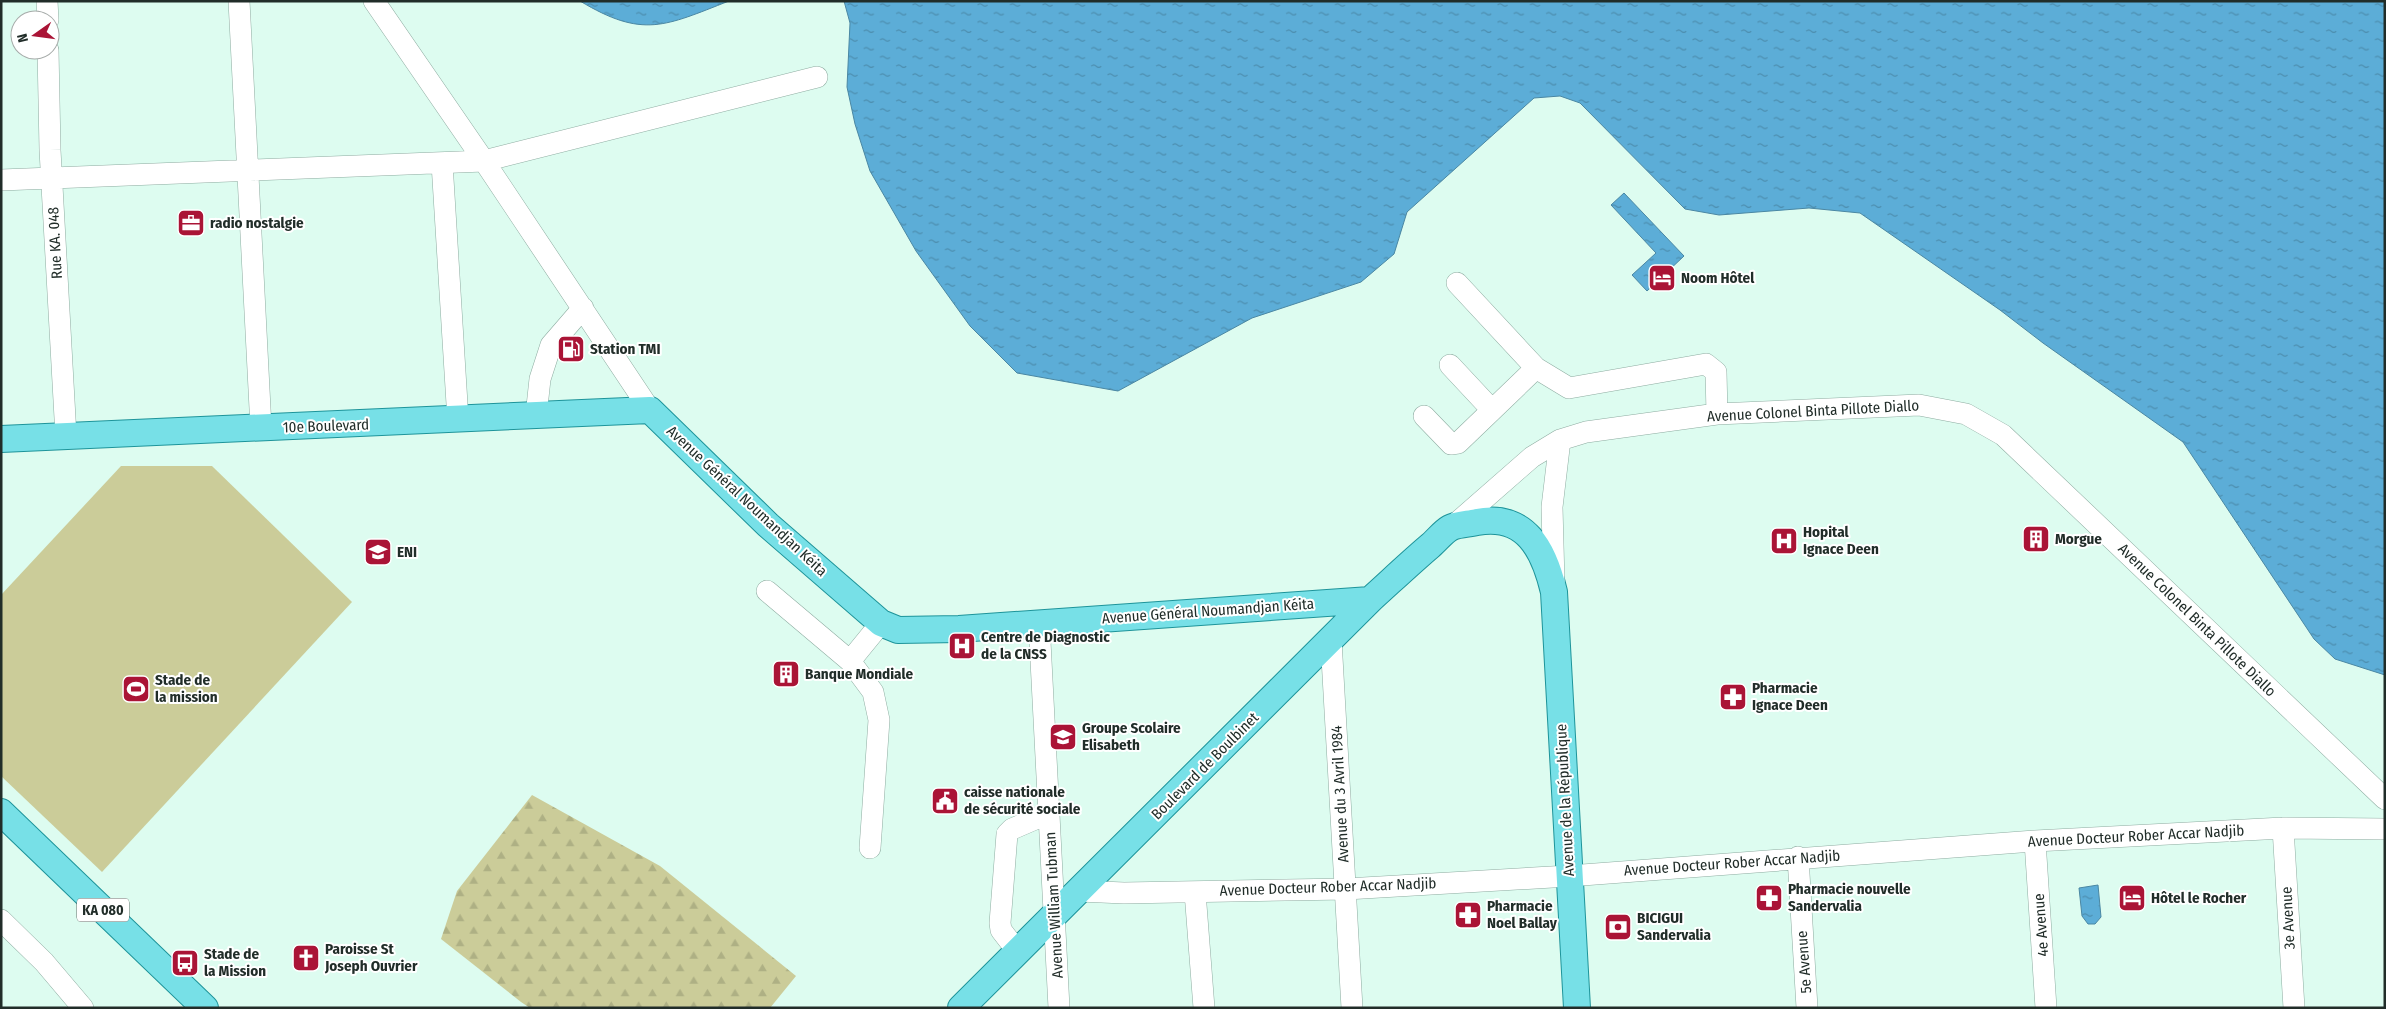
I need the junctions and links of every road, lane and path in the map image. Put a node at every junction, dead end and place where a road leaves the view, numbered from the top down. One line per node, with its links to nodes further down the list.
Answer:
1 (239, 1): 7 (street)
2 (374, 1): 5 (street)
3 (48, 60): 8 (street, Rue KA. 048)
4 (817, 77): 5 (street)
5 (484, 161): 6 (street); 11 (street)
6 (442, 163): 7 (street); 19 (street)
7 (248, 171): 8 (street); 20 (street)
8 (51, 178): 9 (street); 21 (street, Rue KA. 048)
9 (1, 180)
10 (1457, 282): 13 (street)
11 (583, 308): 14 (street); 17 (street)
12 (1450, 365): 15 (street)
13 (1536, 368): 15 (street); 16 (street)
14 (650, 410): 17 (main road, 10e Boulevard); 28 (main road, Avenue Général Noumandjan Kéita)
15 (1492, 410): 18 (street)
16 (1716, 414): 23 (street, Avenue Colonel Binta Pillote Diallo); 32 (street, Avenue Colonel Binta Pillote Diallo)
17 (536, 416): 19 (main road, 10e Boulevard)
18 (1424, 416)
19 (458, 420): 20 (main road, 10e Boulevard)
20 (261, 428): 21 (main road, 10e Boulevard)
21 (66, 436): 22 (main road, 10e Boulevard)
22 (1, 439)
23 (1560, 440): 24 (street, Avenue Colonel Binta Pillote Diallo); 26 (street, Avenue de la République)
24 (1452, 527): 26 (main road, Avenue de la République); 27 (main road, Boulevard de Boulbinet)
25 (767, 592): 31 (street)
26 (1554, 592): 40 (main road, Avenue de la République)
27 (1370, 600): 29 (main road, Avenue Général Noumandjan Kéita); 30 (main road, Boulevard de Boulbinet)
28 (881, 622): 29 (main road, Avenue Général Noumandjan Kéita); 31 (street)
29 (1039, 622): 34 (street, Avenue William Tubman)
30 (1331, 640): 41 (street, Avenue du 3 Avril 1984); 42 (main road, Boulevard de Boulbinet)
31 (850, 661): 38 (street)
32 (2385, 800)
33 (1, 812): 48 (main road, KA 080)
34 (1049, 813): 44 (street, Avenue William Tubman); 46 (street)
35 (2283, 828): 36 (street, Avenue Docteur Rober Accar Nadjib); 37 (street, Avenue Docteur Rober Accar Nadjib); 56 (street, 3e Avenue)
36 (2385, 830)
37 (2035, 841): 39 (street, Avenue Docteur Rober Accar Nadjib); 55 (street, 4e Avenue)
38 (870, 848)
39 (1798, 857): 40 (street, Avenue Docteur Rober Accar Nadjib); 54 (street, 5e Avenue)
40 (1569, 876): 41 (street, Avenue Docteur Rober Accar Nadjib); 53 (main road, Avenue de la République)
41 (1346, 889): 43 (street, Avenue Docteur Rober Accar Nadjib); 52 (street, Avenue du 3 Avril 1984)
42 (1079, 891): 43 (street, Avenue Docteur Rober Accar Nadjib); 44 (main road, Boulevard de Boulbinet)
43 (1195, 892): 51 (street)
44 (1055, 915): 46 (main road, Boulevard de Boulbinet); 50 (street, Avenue William Tubman)
45 (1, 920): 47 (street)
46 (1018, 952): 49 (main road, Boulevard de Boulbinet)
47 (83, 1008)
48 (205, 1008)
49 (961, 1008)
50 (1059, 1008)
51 (1204, 1008)
52 (1352, 1008)
53 (1577, 1008)
54 (1807, 1008)
55 (2046, 1008)
56 (2294, 1008)

